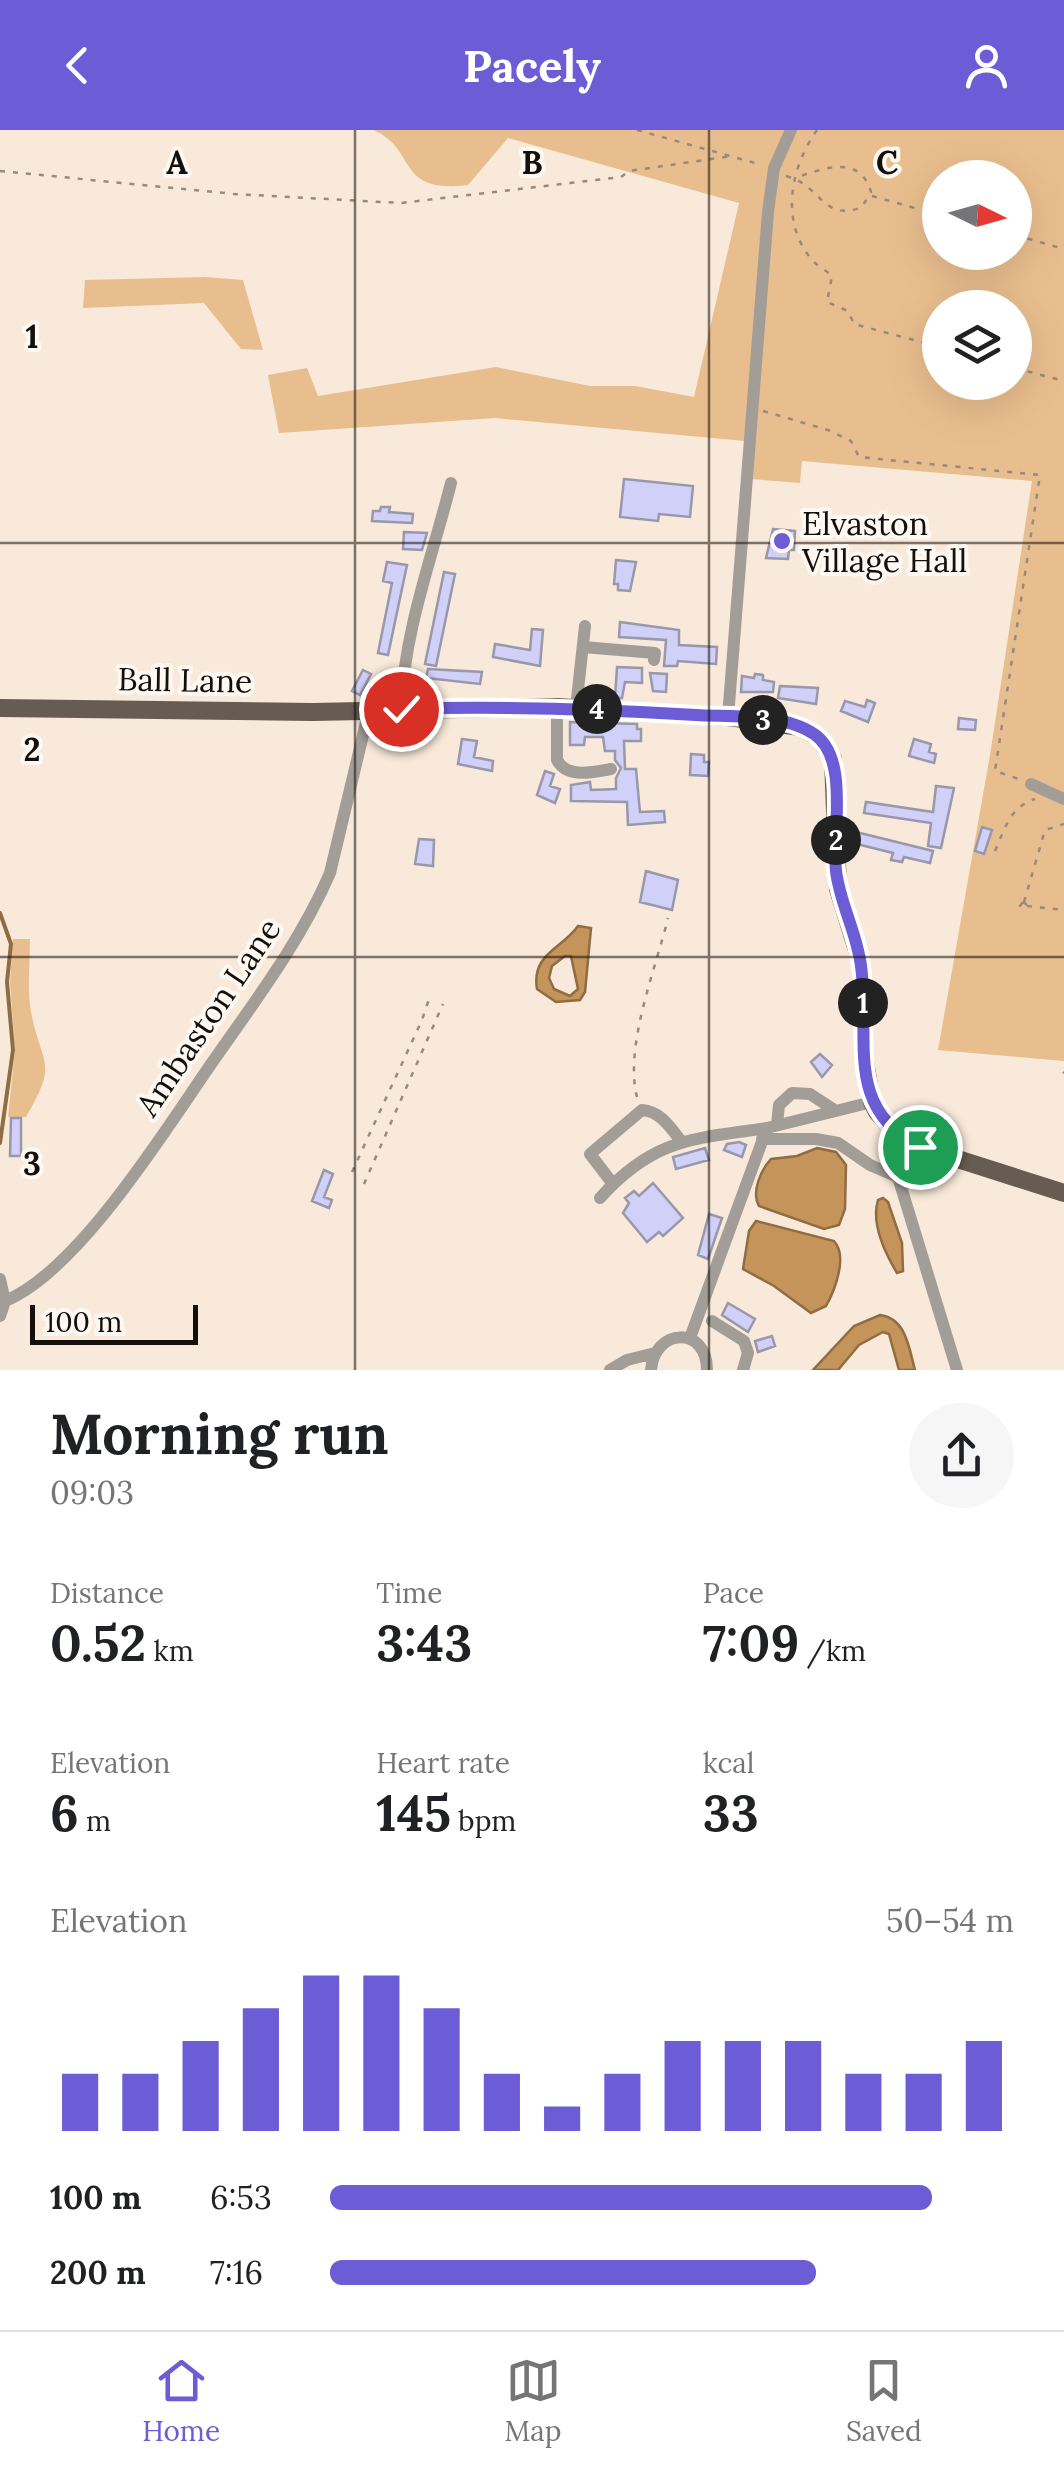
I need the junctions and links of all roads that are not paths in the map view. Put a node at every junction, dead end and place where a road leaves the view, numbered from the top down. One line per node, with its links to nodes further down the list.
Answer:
1 (791, 130): 9 (street)
2 (451, 483): 7 (street)
3 (654, 660): 6 (street)
4 (556, 707): 6 (main road, Ball Lane); 7 (main road, Ball Lane); 10 (street)
5 (0, 708): 8 (main road, Ball Lane)
6 (576, 708): 9 (main road, Ball Lane)
7 (401, 709): 8 (main road, Ball Lane)
8 (370, 710): 21 (street, Ambaston Lane)
9 (728, 717): 13 (main road, Ball Lane)
10 (611, 770)
11 (1031, 784): 12 (street)
12 (1058, 796)
13 (872, 1102): 14 (street); 18 (main road)
14 (836, 1111): 15 (street); 15 (street)
15 (769, 1131): 16 (street); 24 (street); 30 (street)
16 (681, 1141): 17 (street); 17 (street)
17 (613, 1184): 19 (street)
18 (1064, 1193)
19 (600, 1198)
20 (0, 1280): 21 (street)
21 (5, 1301): 22 (street)
22 (0, 1316)
23 (712, 1321): 29 (street)
24 (690, 1338): 25 (street); 28 (street)
25 (655, 1353): 26 (street); 27 (street)
26 (610, 1370)
27 (650, 1370)
28 (707, 1370)
29 (743, 1370)
30 (957, 1370)

